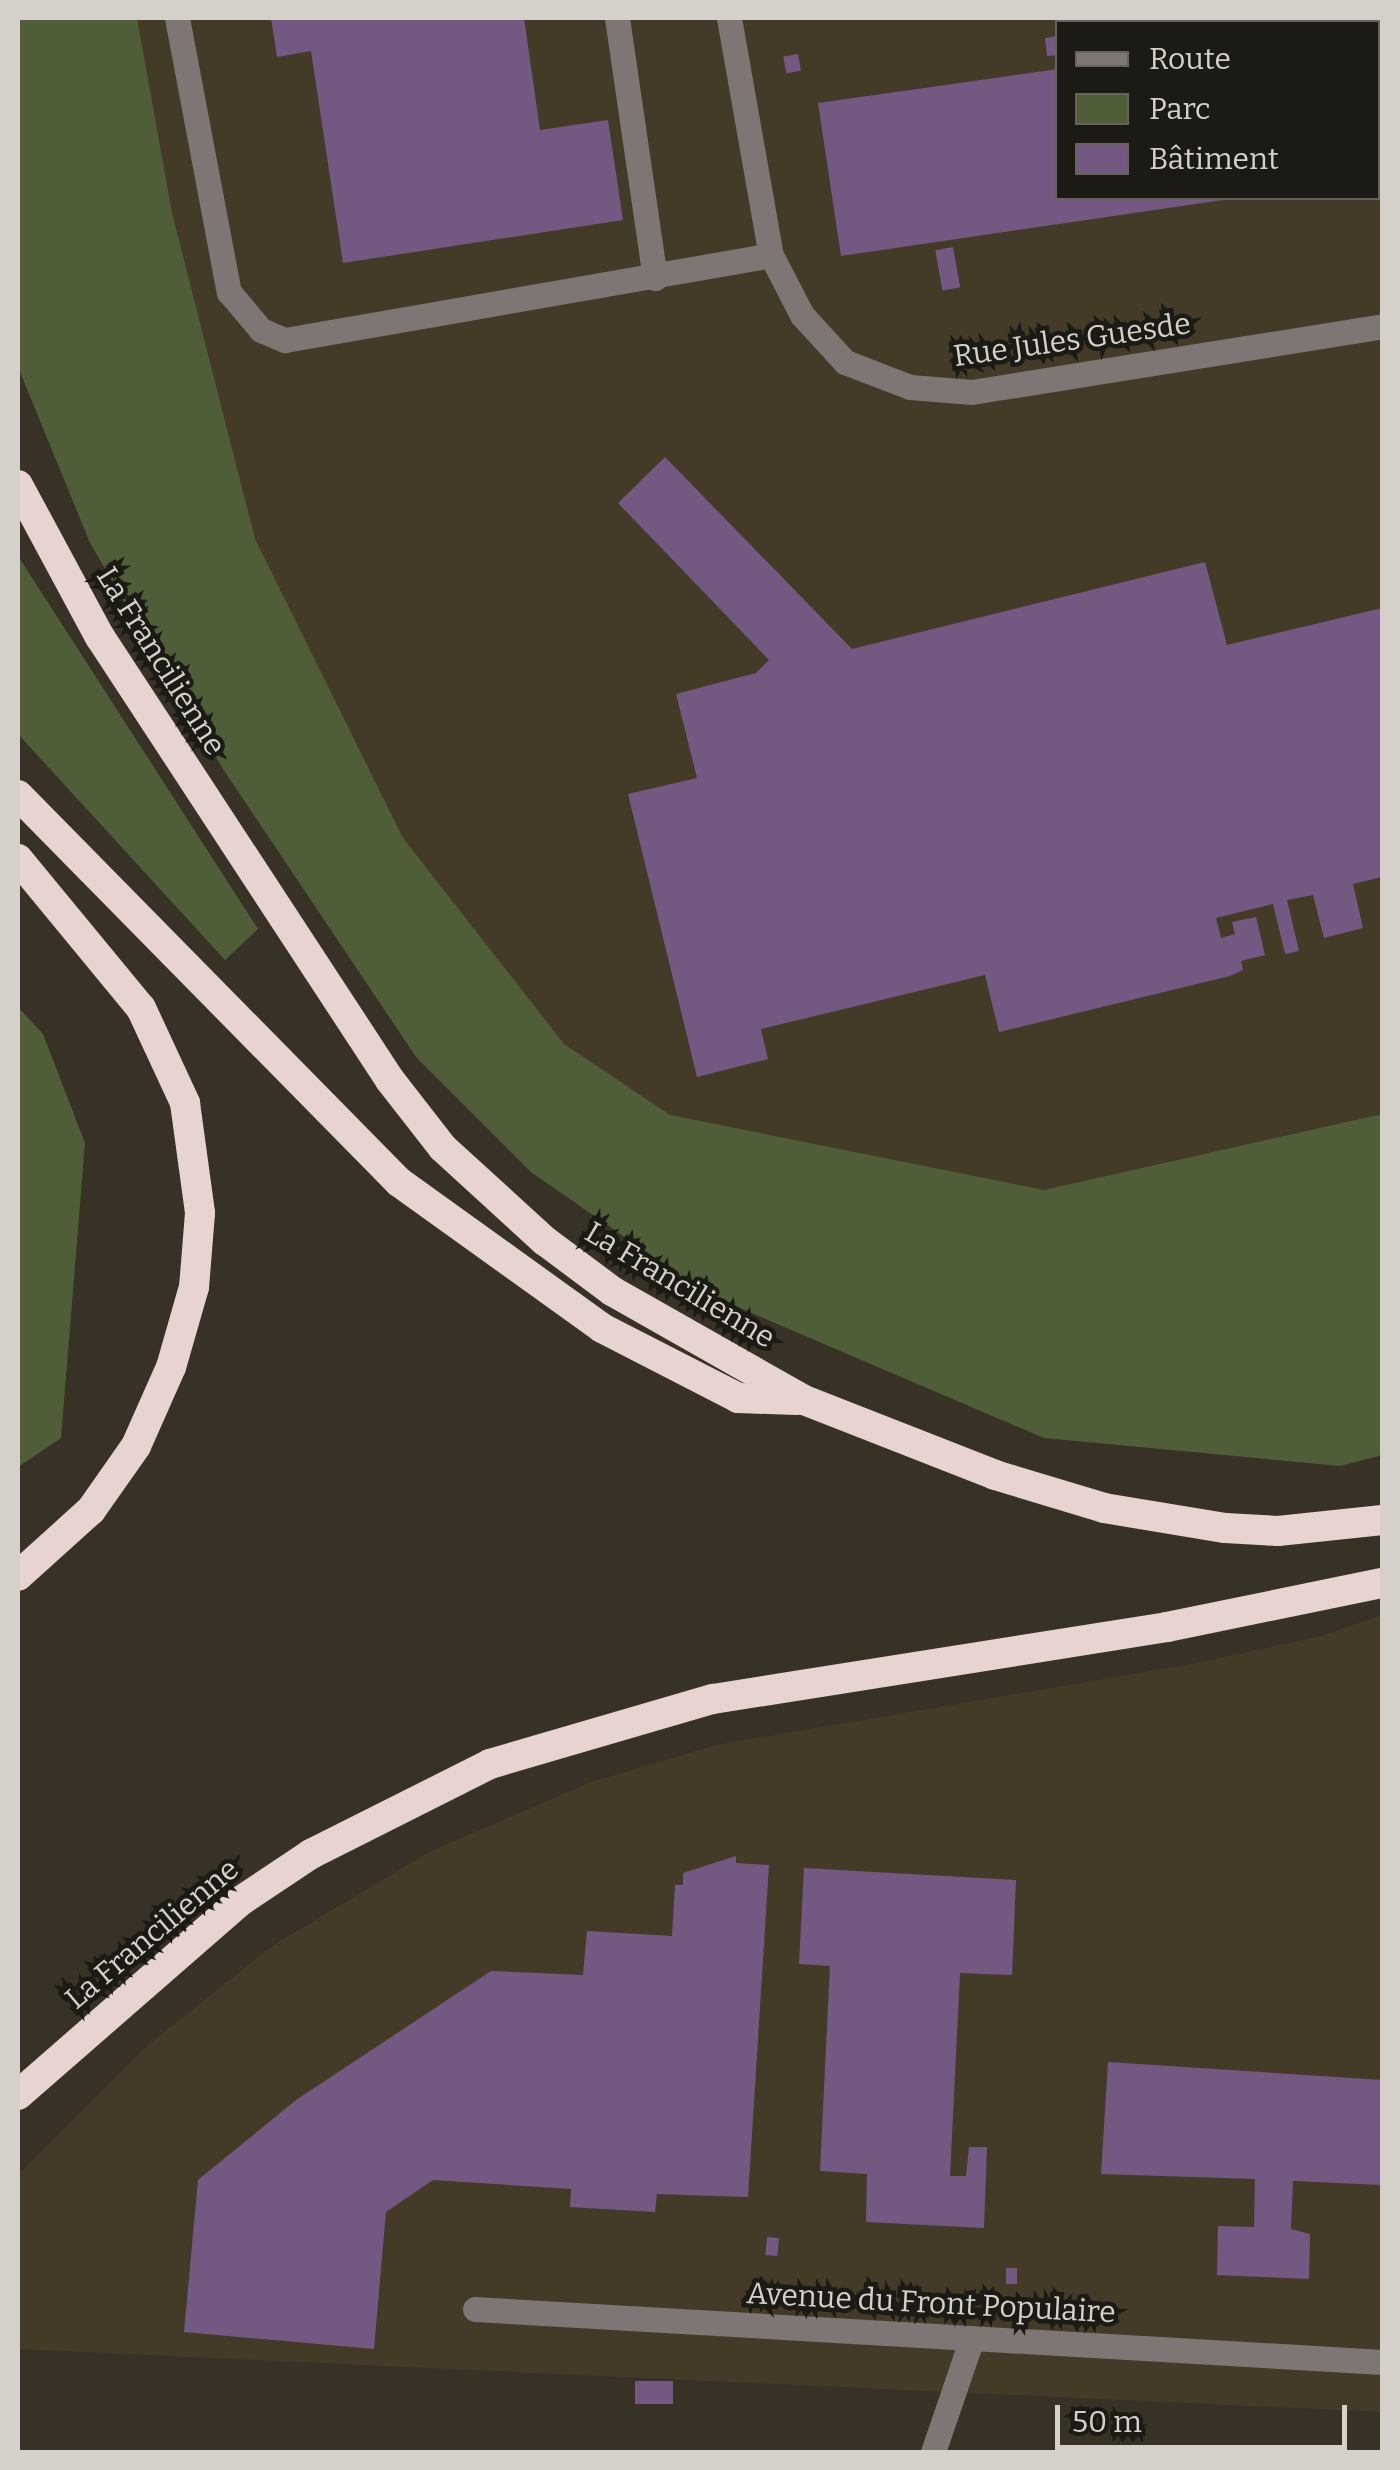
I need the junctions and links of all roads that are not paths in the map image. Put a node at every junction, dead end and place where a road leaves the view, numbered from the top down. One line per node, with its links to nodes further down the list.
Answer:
1 (177, 18): 5 (street)
2 (617, 18): 5 (street)
3 (729, 18): 4 (street, Rue Jules Guesde)
4 (772, 255): 5 (street); 6 (street, Rue Jules Guesde)
5 (655, 278)
6 (1382, 326)
7 (18, 485): 10 (highway, La Francilienne)
8 (18, 796): 10 (highway)
9 (18, 859): 12 (highway)
10 (804, 1400): 11 (highway, La Francilienne)
11 (1382, 1520)
12 (18, 1576)
13 (1382, 1582): 14 (highway, La Francilienne)
14 (18, 2095)
15 (476, 2309): 16 (street, Avenue du Front Populaire)
16 (972, 2338): 17 (street, Avenue du Front Populaire); 18 (street)
17 (1382, 2362)
18 (933, 2452)

